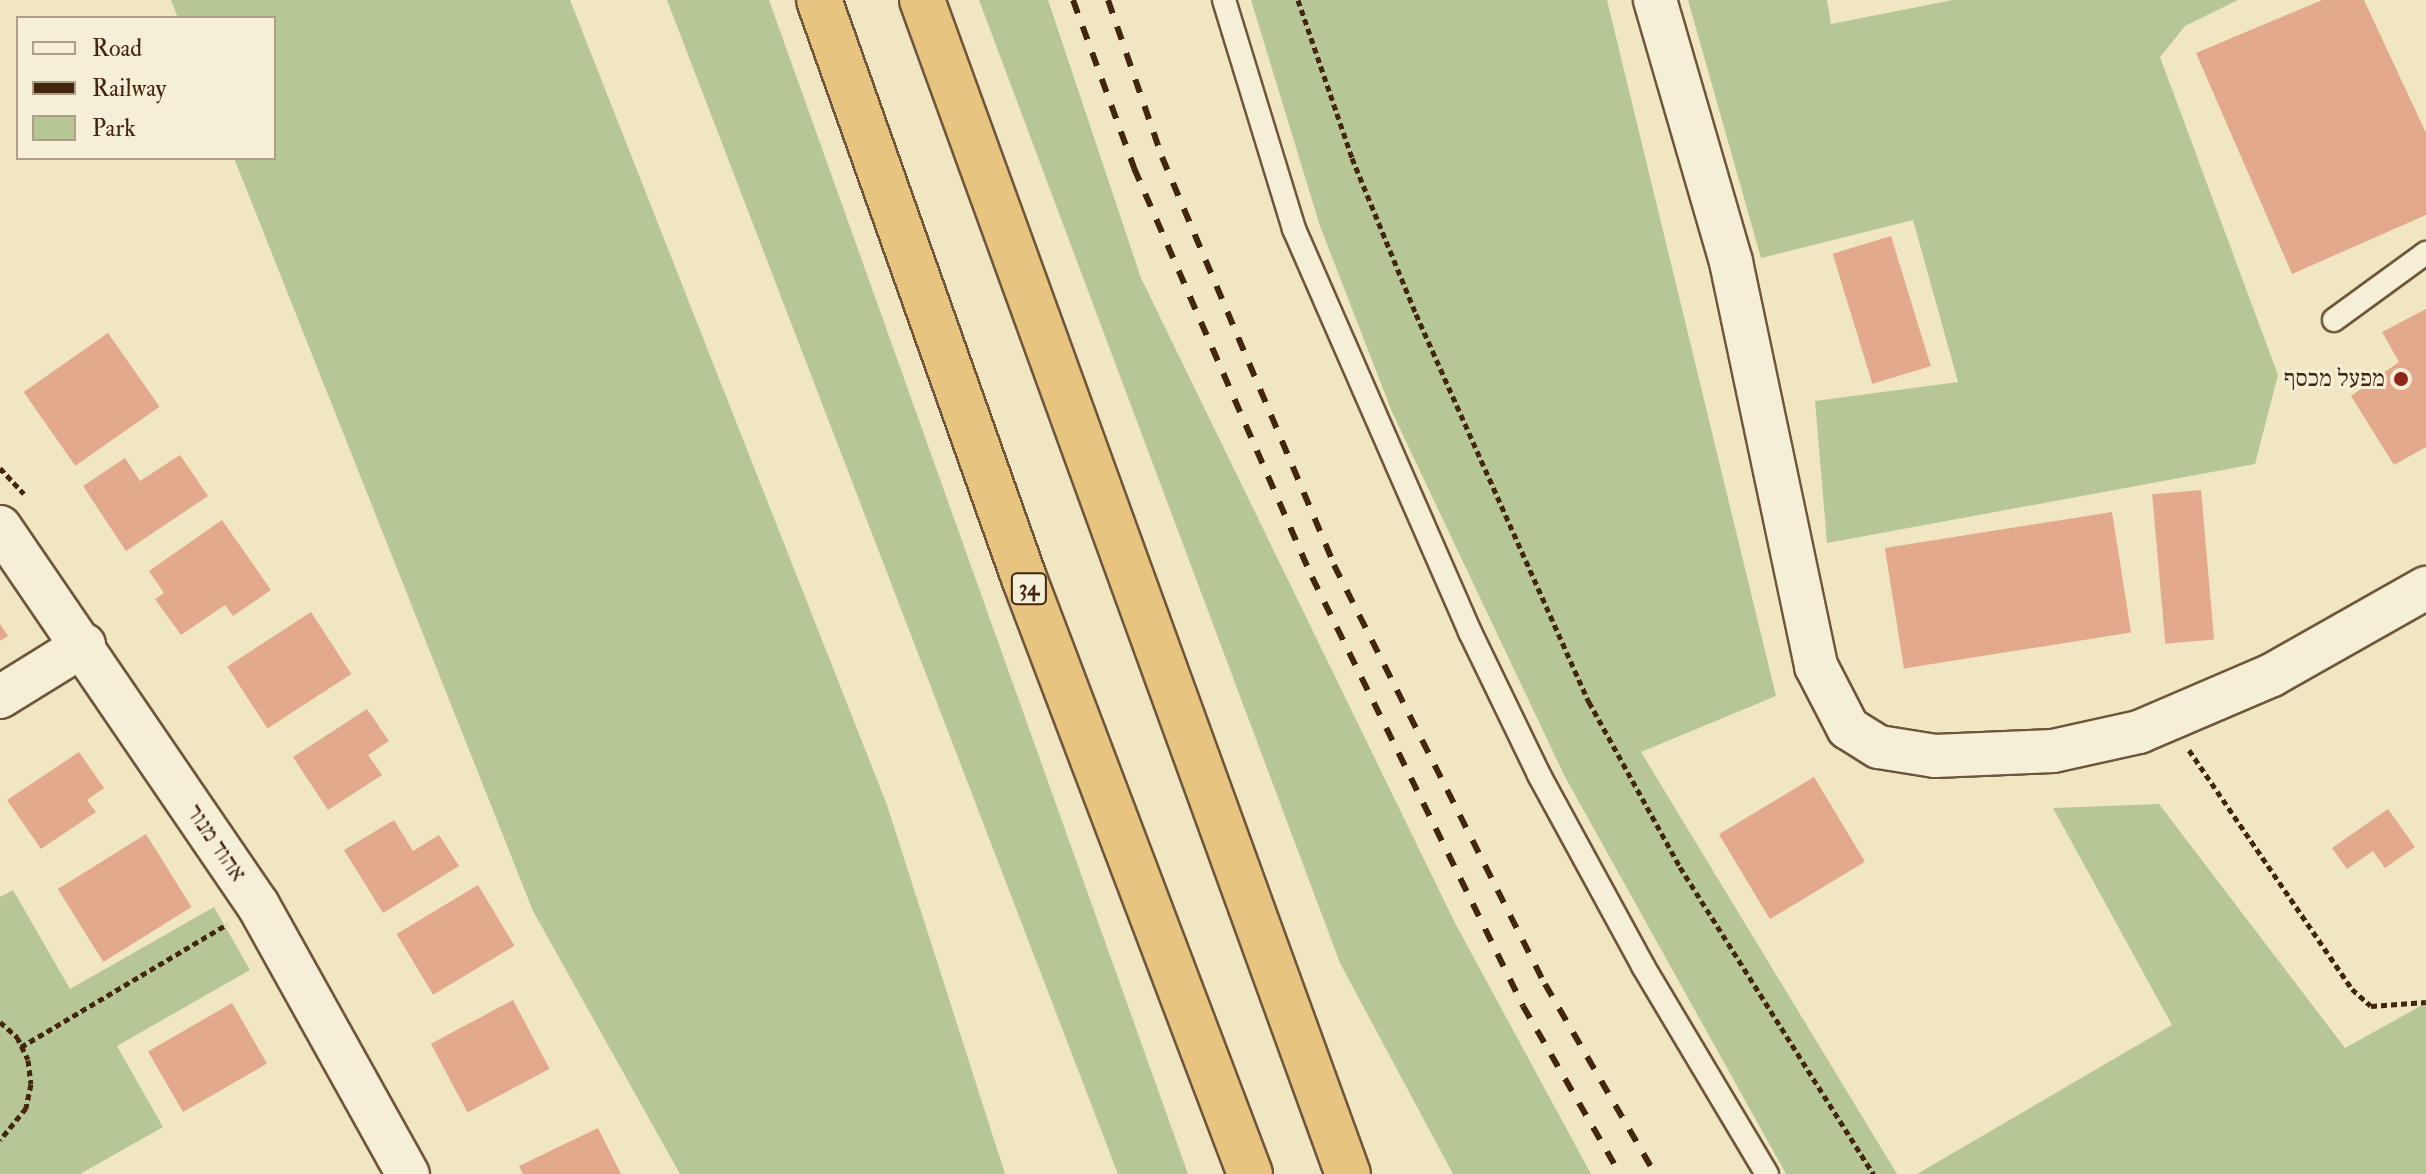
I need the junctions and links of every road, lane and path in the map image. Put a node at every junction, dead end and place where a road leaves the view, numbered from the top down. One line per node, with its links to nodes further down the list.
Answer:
1 (819, 0): 19 (highway, 34)
2 (922, 0): 20 (highway)
3 (1224, 0): 21 (lane)
4 (1298, 0): 22 (path)
5 (1655, 0): 12 (street)
6 (2426, 253): 7 (lane)
7 (2334, 320)
8 (0, 527): 10 (street, אהוד מנור)
9 (2426, 588): 12 (street)
10 (84, 645): 11 (street); 13 (street, אהוד מנור)
11 (0, 697)
12 (2168, 720): 14 (path)
13 (258, 905): 16 (path); 18 (street, אהוד מנור)
14 (2426, 1002)
15 (0, 1022): 16 (path)
16 (21, 1047): 17 (path)
17 (0, 1140)
18 (408, 1174)
19 (1250, 1174)
20 (1348, 1174)
21 (1767, 1174)
22 (1873, 1174)

